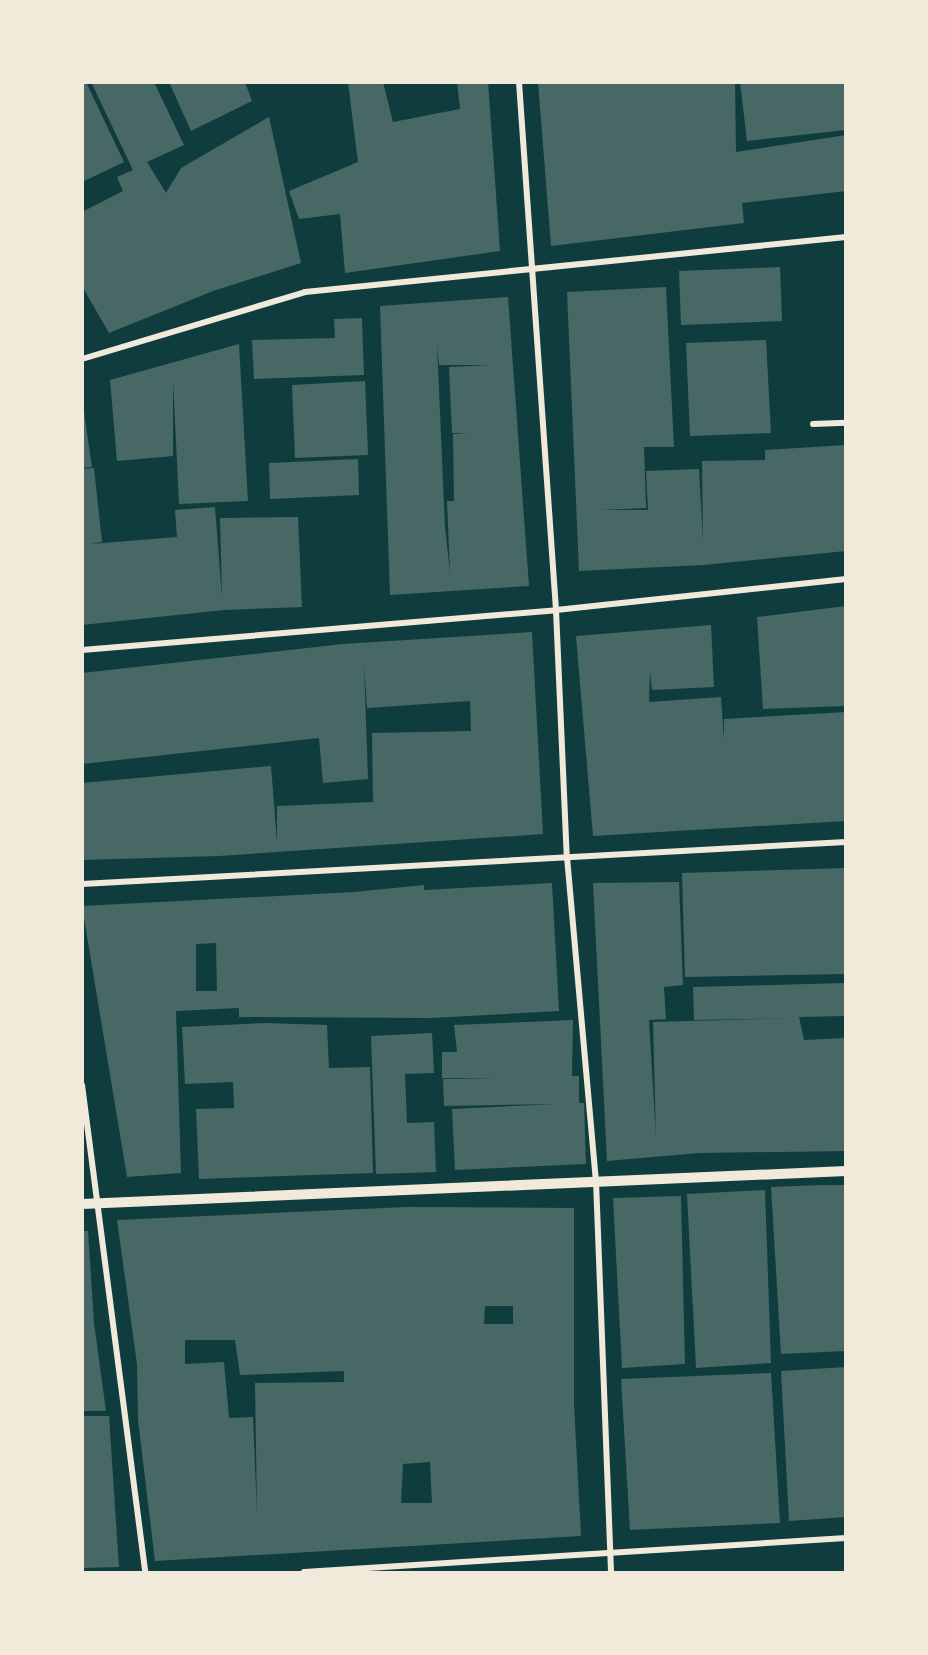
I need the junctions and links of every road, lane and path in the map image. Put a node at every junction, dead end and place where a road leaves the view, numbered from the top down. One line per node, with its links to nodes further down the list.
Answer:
1 (519, 82): 3 (street)
2 (846, 237): 3 (street)
3 (534, 268): 4 (street); 8 (street)
4 (82, 360)
5 (846, 423): 6 (street)
6 (813, 424)
7 (846, 579): 8 (street)
8 (556, 610): 9 (street); 11 (street)
9 (82, 650)
10 (846, 842): 11 (street)
11 (567, 857): 12 (street); 15 (street)
12 (82, 884)
13 (82, 1085): 17 (street)
14 (846, 1171): 15 (street)
15 (596, 1181): 17 (street); 19 (street)
16 (82, 1204): 17 (street)
17 (99, 1204): 20 (street)
18 (846, 1538): 19 (street)
19 (609, 1551): 21 (street); 22 (street)
20 (145, 1572)
21 (304, 1572)
22 (611, 1572)

